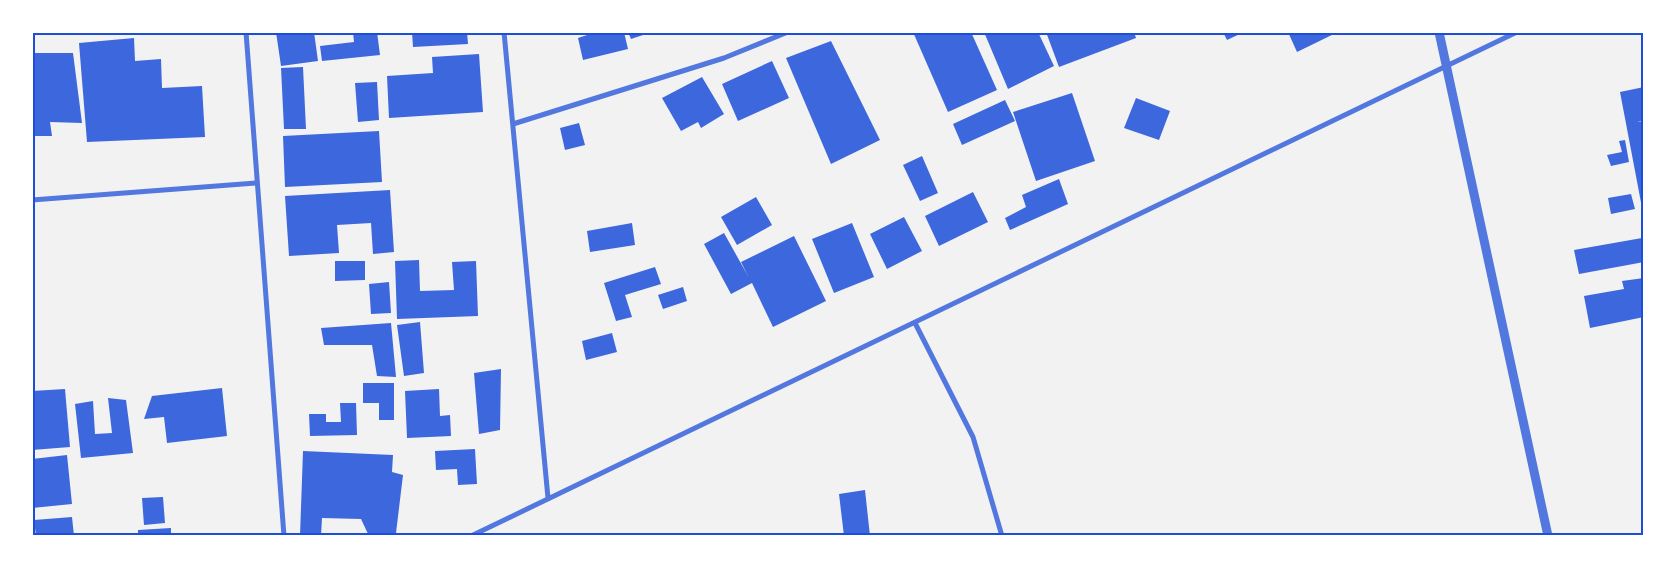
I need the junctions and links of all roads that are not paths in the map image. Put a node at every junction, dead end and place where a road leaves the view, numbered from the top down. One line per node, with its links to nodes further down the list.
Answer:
1 (246, 32): 8 (street)
2 (504, 32): 7 (street)
3 (788, 32): 7 (street)
4 (1439, 32): 6 (street)
5 (1517, 32): 6 (street)
6 (1446, 67): 10 (street); 15 (street)
7 (513, 124): 11 (street)
8 (257, 183): 9 (street); 12 (street)
9 (32, 200)
10 (915, 323): 11 (street); 14 (street)
11 (548, 498): 13 (street)
12 (284, 536)
13 (471, 536)
14 (1002, 536)
15 (1548, 536)

